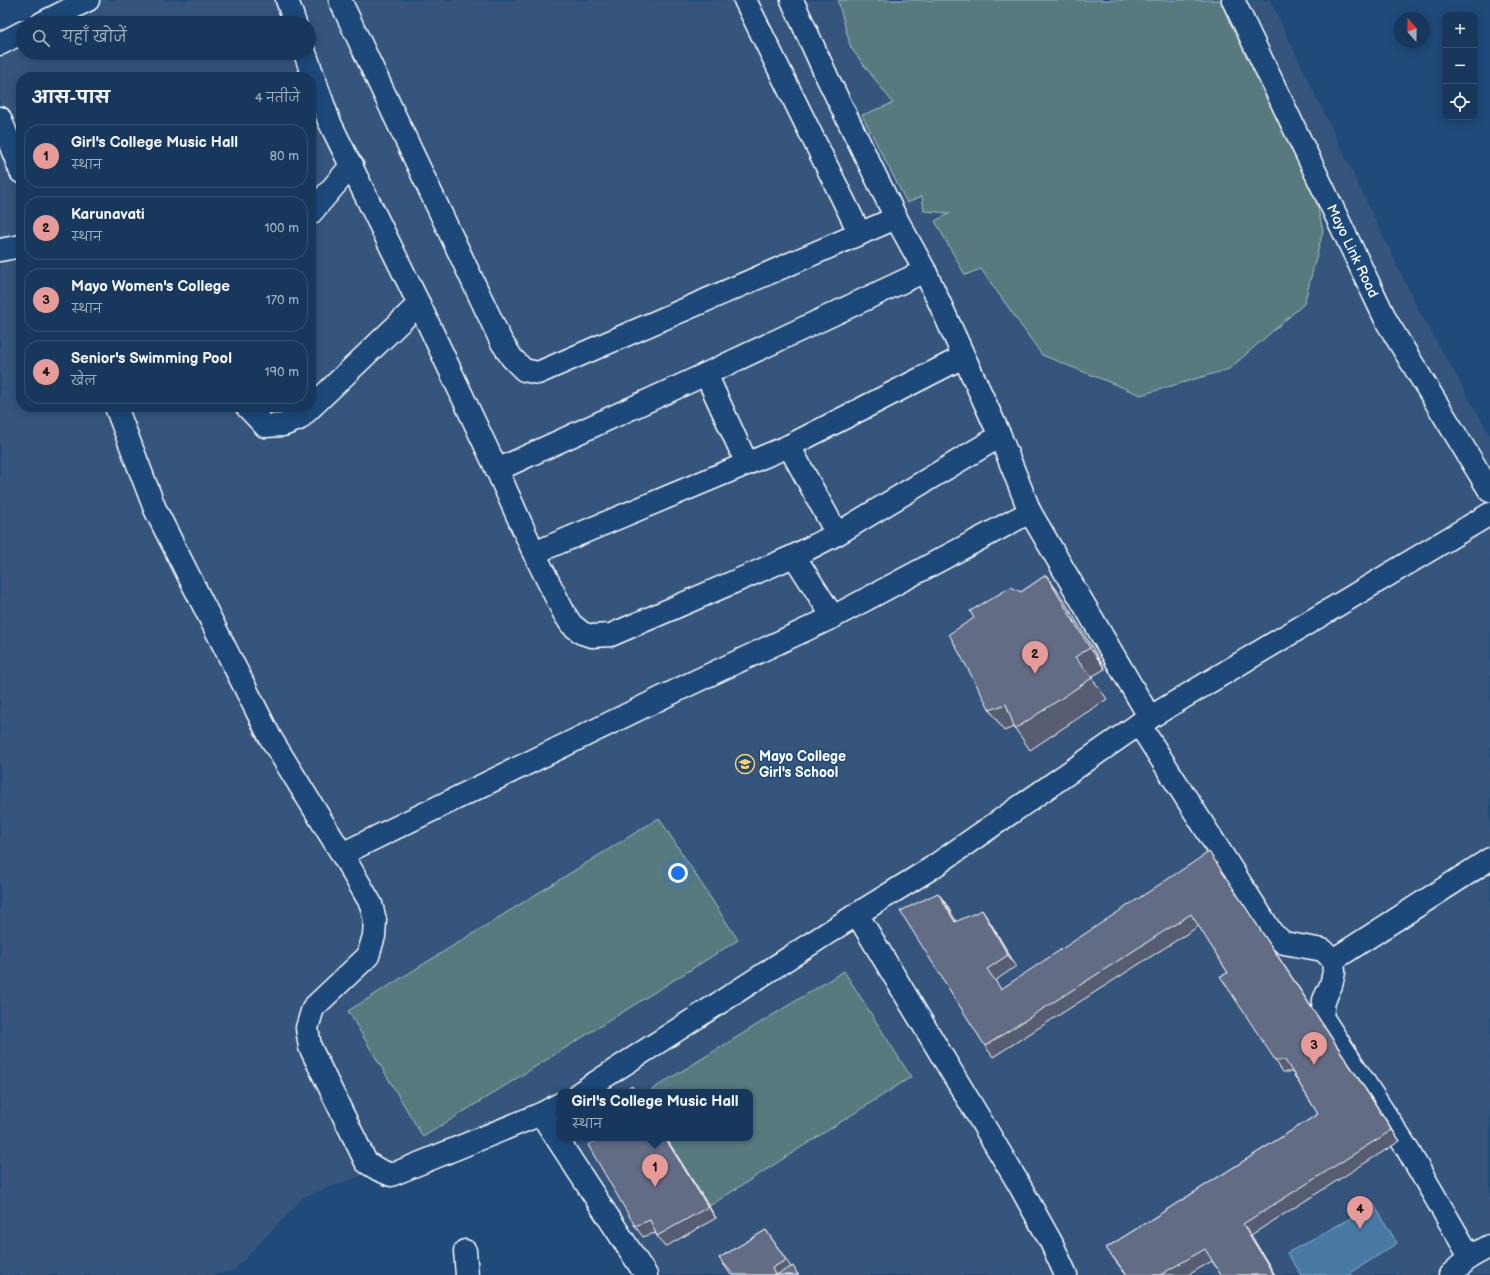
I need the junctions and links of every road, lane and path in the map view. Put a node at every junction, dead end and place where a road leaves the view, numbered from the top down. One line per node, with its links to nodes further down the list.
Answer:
1 (88, 0): 7 (street)
2 (287, 0): 8 (street)
3 (340, 0): 20 (street)
4 (745, 0): 20 (street)
5 (792, 0): 19 (street)
6 (1233, 0): 35 (street, Mayo Link Road)
7 (56, 16)
8 (293, 16)
9 (16, 36): 10 (street)
10 (0, 44)
11 (307, 60): 12 (street)
12 (309, 72)
13 (316, 101): 15 (street)
14 (0, 118): 16 (street)
15 (320, 118): 17 (street)
16 (16, 159)
17 (352, 165): 18 (street); 24 (street)
18 (316, 207)
19 (896, 218): 20 (street); 23 (street)
20 (860, 234)
21 (16, 247): 22 (street)
22 (0, 250)
23 (925, 271): 25 (street); 26 (street)
24 (419, 304): 27 (street); 34 (street)
25 (963, 357): 31 (street); 32 (street)
26 (706, 374): 33 (street); 34 (street)
27 (316, 403)
28 (118, 412): 43 (street)
29 (252, 412): 30 (street)
30 (306, 412)
31 (1000, 436): 36 (street); 38 (street)
32 (789, 446): 33 (street); 38 (street)
33 (747, 464): 39 (street)
34 (497, 470): 39 (street)
35 (1490, 492)
36 (1030, 512): 41 (street); 42 (street)
37 (1490, 514): 42 (street)
38 (836, 534): 40 (street)
39 (534, 552): 40 (street)
40 (794, 556): 41 (street)
41 (833, 617): 43 (street)
42 (1145, 721): 45 (street); 46 (street)
43 (342, 854): 49 (street)
44 (1490, 859): 46 (street)
45 (857, 914): 47 (street); 57 (street)
46 (1333, 960): 54 (street)
47 (586, 1089)
48 (557, 1106): 49 (street)
49 (541, 1114): 50 (street)
50 (557, 1139)
51 (559, 1141): 55 (street)
52 (1490, 1246): 54 (street)
53 (465, 1251): 56 (street)
54 (1470, 1257): 58 (street)
55 (645, 1274)
56 (466, 1275)
57 (1066, 1275)
58 (1450, 1275)

